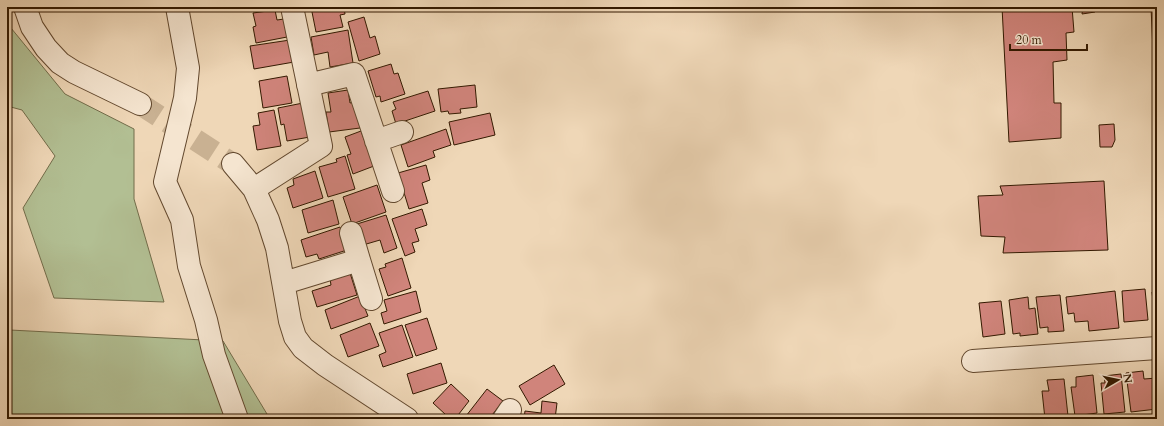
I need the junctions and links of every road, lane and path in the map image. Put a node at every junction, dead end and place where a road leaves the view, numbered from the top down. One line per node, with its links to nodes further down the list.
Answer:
1 (25, 7): 5 (street)
2 (178, 7): 17 (street)
3 (292, 7): 4 (street)
4 (308, 84): 7 (street); 9 (street)
5 (140, 104)
6 (402, 132): 7 (street)
7 (376, 141): 10 (street)
8 (233, 164): 9 (street)
9 (254, 189): 13 (street)
10 (393, 191)
11 (351, 233): 12 (street)
12 (359, 260): 13 (street); 14 (street)
13 (284, 283): 18 (street)
14 (372, 298)
15 (1157, 348): 16 (street)
16 (973, 362)
17 (237, 419)
18 (407, 419)

